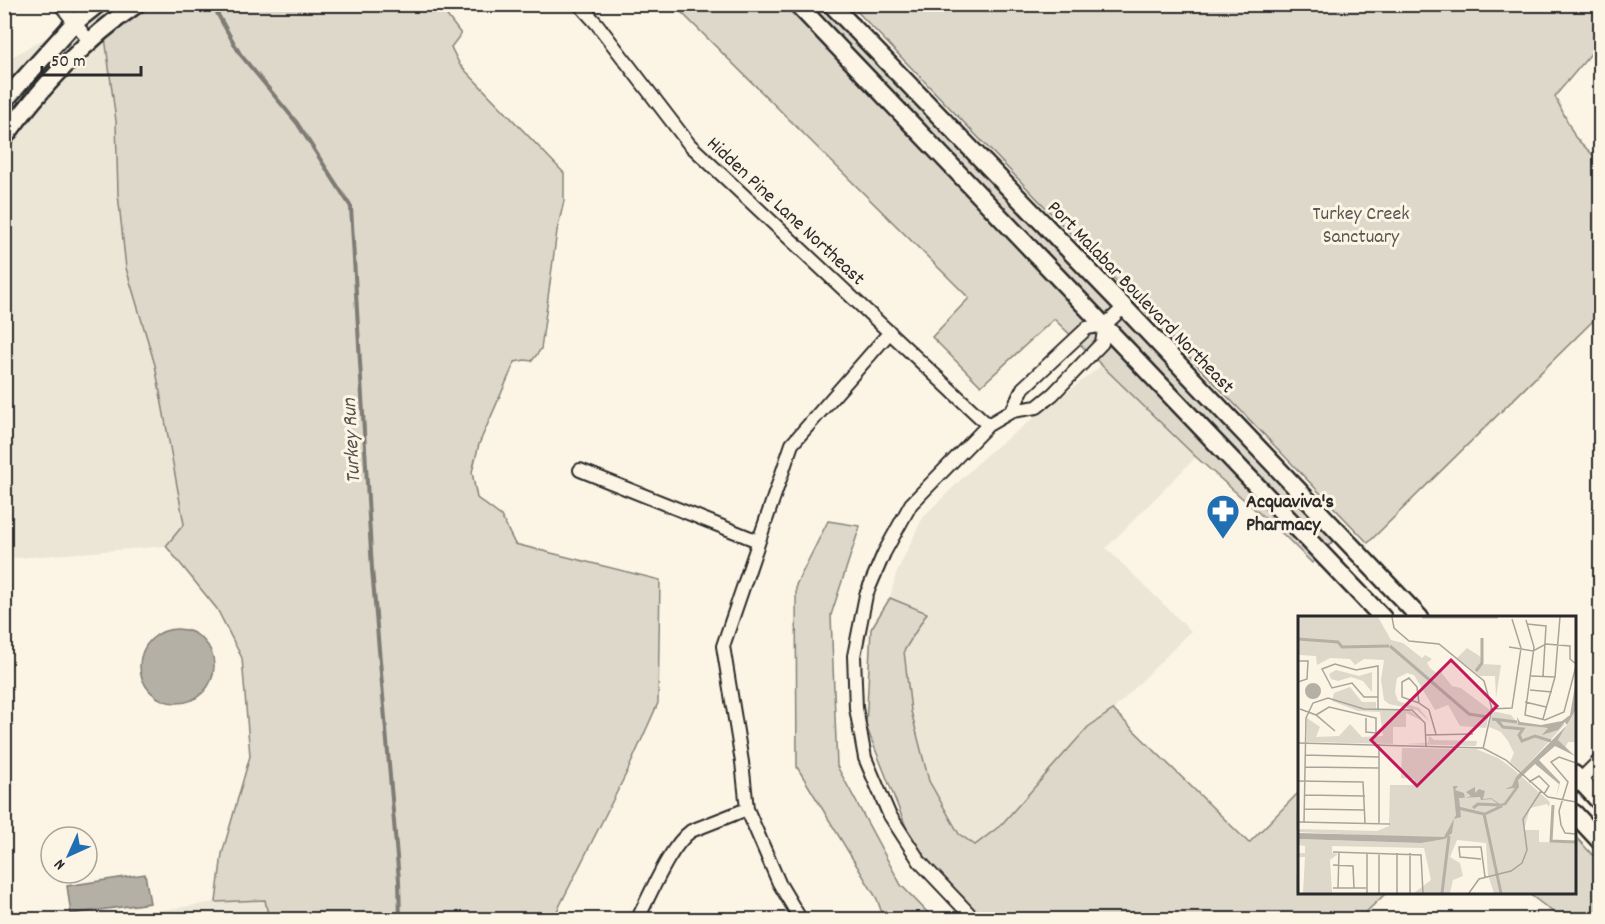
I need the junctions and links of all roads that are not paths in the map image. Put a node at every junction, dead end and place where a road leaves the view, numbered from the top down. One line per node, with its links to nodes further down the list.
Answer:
1 (60, 4): 7 (street)
2 (98, 4): 7 (street)
3 (137, 4): 8 (street)
4 (579, 4): 13 (street, Hidden Pine Lane Northeast)
5 (797, 4): 12 (street)
6 (831, 4): 11 (street, Port Malabar Boulevard Northeast)
7 (75, 23): 8 (street); 9 (street)
8 (89, 41): 10 (street)
9 (4, 101)
10 (4, 138)
11 (1124, 307): 12 (street); 19 (street, Port Malabar Boulevard Northeast)
12 (1105, 325): 14 (street); 14 (street); 18 (street)
13 (890, 333): 15 (street, Hidden Pine Lane Northeast); 17 (street)
14 (1012, 411): 15 (street)
15 (988, 425): 28 (street)
16 (580, 470): 17 (street)
17 (758, 541): 23 (street)
18 (1381, 616)
19 (1418, 616)
20 (1600, 759): 21 (street)
21 (1575, 780): 22 (street)
22 (1600, 802)
23 (747, 809): 26 (street); 27 (street)
24 (1575, 814): 25 (street)
25 (1600, 841)
26 (637, 920)
27 (801, 920)
28 (975, 920)

